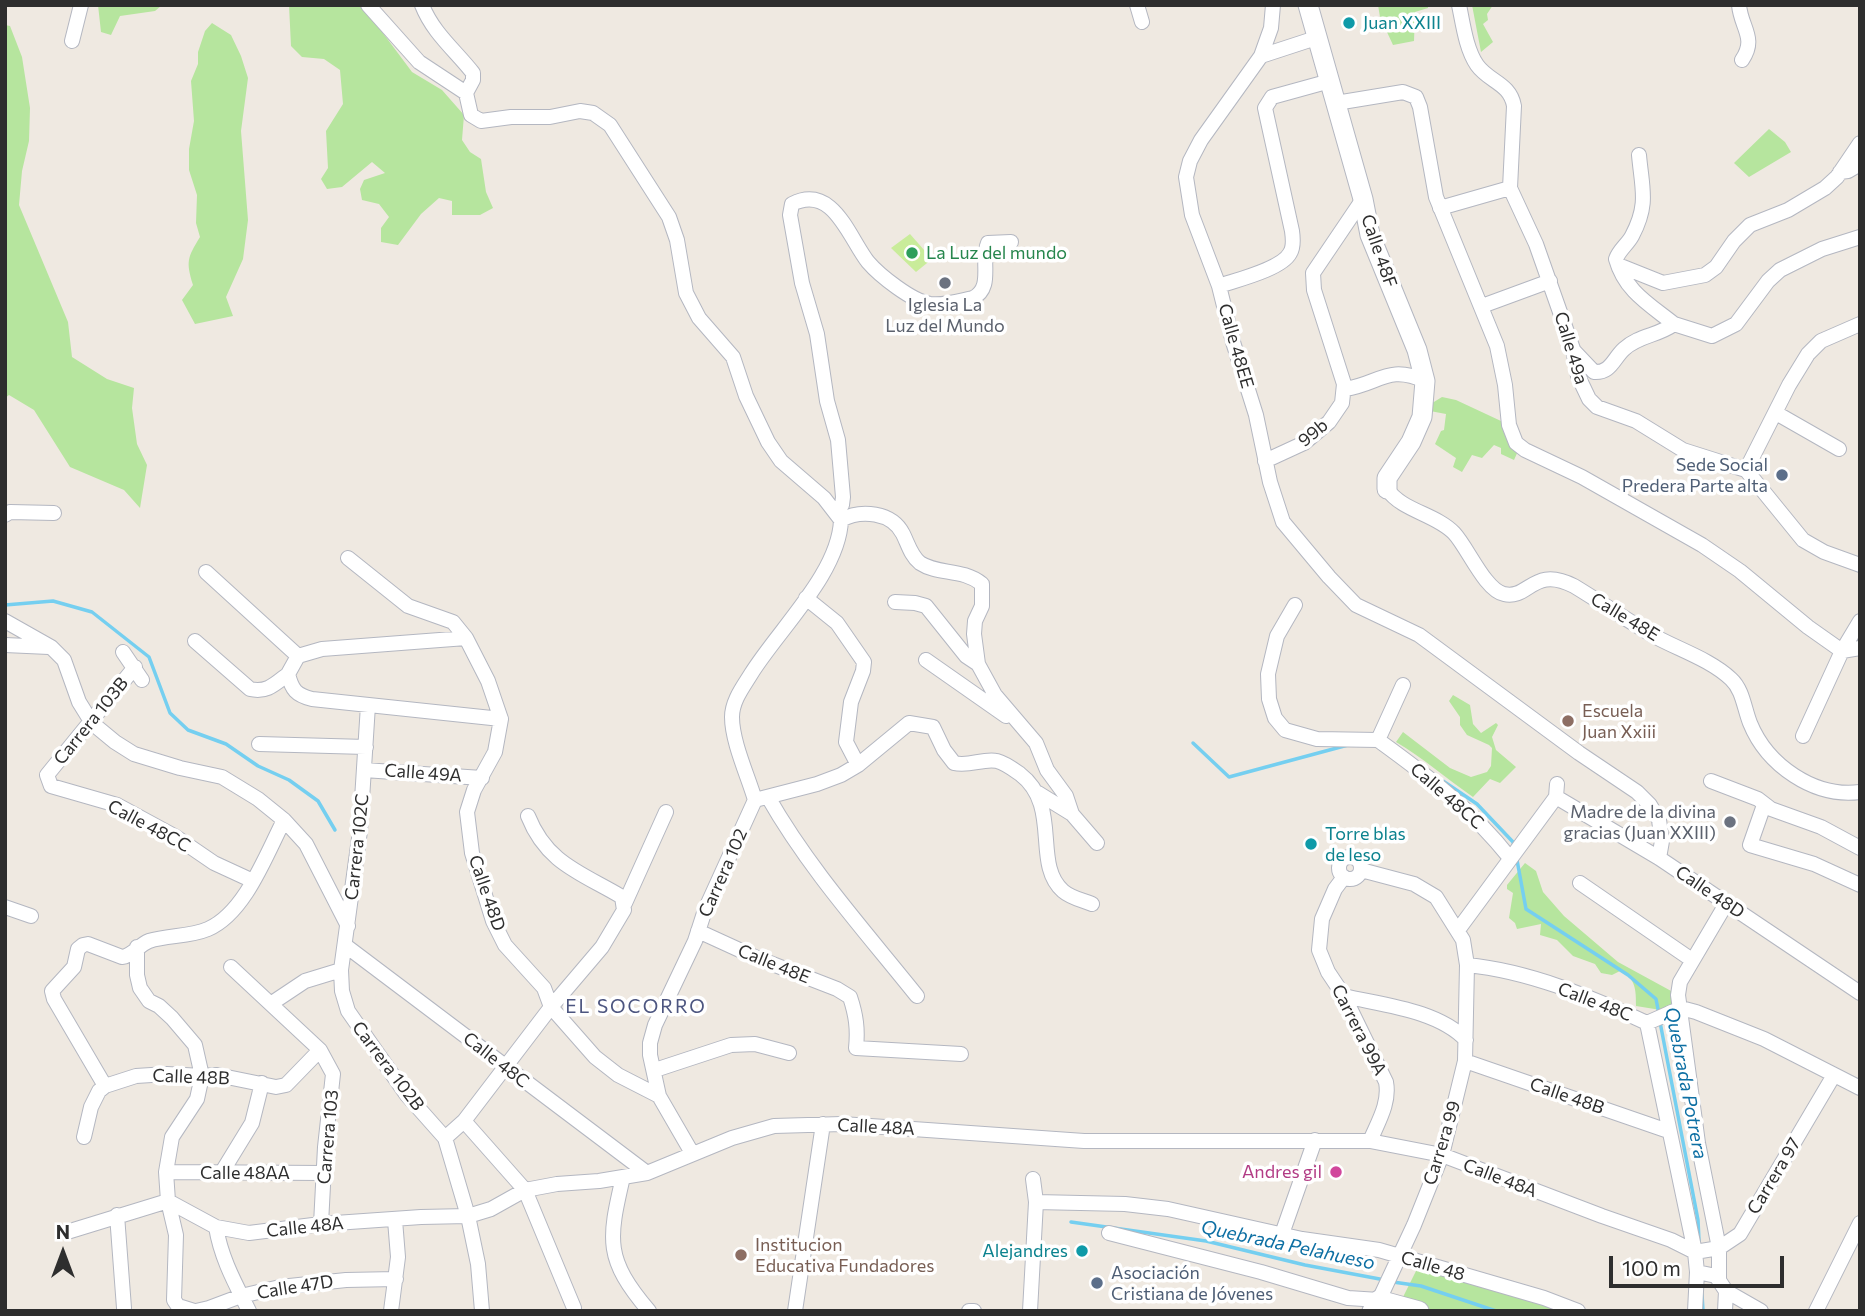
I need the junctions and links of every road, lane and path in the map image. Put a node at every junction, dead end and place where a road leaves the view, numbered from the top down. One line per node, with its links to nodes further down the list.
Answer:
1 (81, 5): 11 (street)
2 (368, 5): 15 (street)
3 (422, 5): 15 (street)
4 (1137, 5): 9 (street)
5 (1273, 5): 12 (street, Calle 48EE)
6 (1307, 5): 10 (street, Calle 48F)
7 (1459, 5): 21 (street)
8 (1739, 5): 13 (street)
9 (1142, 22)
10 (1316, 38): 12 (street); 14 (street, Calle 48F)
11 (72, 41)
12 (1261, 56): 28 (street, Calle 48EE)
13 (1742, 60)
14 (1330, 81): 16 (street, Calle 48F); 28 (street)
15 (467, 93): 42 (street)
16 (1336, 103): 22 (street, Calle 48F); 23 (street)
17 (1860, 143): 20 (street)
18 (1639, 155): 26 (street)
19 (1860, 164): 20 (street)
20 (1840, 172): 26 (street)
21 (1510, 188): 23 (street); 27 (street, Calle 49a)
22 (1363, 199): 33 (street, Calle 48F); 34 (street)
23 (1440, 208): 29 (street)
24 (1860, 237): 30 (street)
25 (1011, 242): 42 (street)
26 (1618, 265): 30 (street)
27 (1550, 281): 29 (street); 32 (street, Calle 49a)
28 (1219, 286): 37 (street, Calle 48EE)
29 (1482, 306): 56 (street)
30 (1674, 324): 32 (street)
31 (1860, 324): 35 (street)
32 (1573, 349): 38 (street, Calle 49a)
33 (1425, 382): 34 (street); 39 (street, Calle 48F)
34 (1345, 389): 37 (street, 99b)
35 (1776, 414): 36 (street); 38 (street)
36 (1839, 449)
37 (1265, 461): 87 (street, Calle 48EE)
38 (1746, 470): 44 (street)
39 (1387, 489): 77 (street, Calle 48E)
40 (54, 513): 41 (street)
41 (5, 515)
42 (838, 516): 46 (street); 60 (street)
43 (348, 558): 51 (street)
44 (1860, 565)
45 (206, 572): 58 (street)
46 (806, 598): 71 (street); 78 (street)
47 (895, 602): 60 (street)
48 (1295, 605): 68 (street)
49 (5, 621): 54 (street)
50 (1860, 621): 56 (street)
51 (467, 638): 58 (street); 64 (street)
52 (195, 641): 61 (street)
53 (5, 645): 54 (street)
54 (51, 647): 65 (street)
55 (1860, 648): 56 (street)
56 (1842, 651): 67 (street)
57 (123, 652): 65 (street, Carrera 103B)
58 (298, 656): 61 (street)
59 (926, 660): 66 (street)
60 (978, 664): 66 (street)
61 (288, 674): 63 (street)
62 (1403, 685): 68 (street)
63 (368, 705): 64 (street); 70 (street, Carrera 102C)
64 (499, 712): 75 (street, Calle 48D)
65 (92, 723): 73 (street, Carrera 103B); 83 (street)
66 (1021, 726): 81 (street)
67 (1803, 736)
68 (1378, 740): 86 (street, Calle 48CC)
69 (259, 744): 70 (street)
70 (366, 747): 72 (street, Carrera 102C)
71 (858, 765): 76 (street); 78 (street)
72 (364, 770): 75 (street, Calle 49A); 96 (street, Carrera 102C)
73 (47, 775): 88 (street, Calle 48CC)
74 (1711, 781): 79 (street)
75 (478, 784): 109 (street, Calle 48D)
76 (1038, 793): 81 (street); 92 (street)
77 (1853, 793)
78 (761, 798): 98 (street, Carrera 102); 106 (street)
79 (1764, 805): 85 (street); 90 (street)
80 (666, 812): 91 (street)
81 (1072, 814): 84 (street)
82 (528, 816): 91 (street)
83 (284, 820): 88 (street); 96 (street)
84 (1097, 843)
85 (1860, 848)
86 (1511, 857): 87 (street, Calle 48D); 97 (street)
87 (1659, 858): 93 (street, Calle 48D)
88 (253, 881): 100 (street)
89 (1580, 883): 101 (street)
90 (1860, 885)
91 (620, 898): 109 (street)
92 (1092, 904)
93 (1726, 904): 101 (street); 105 (street, Calle 48D)
94 (5, 907): 95 (street)
95 (31, 916)
96 (348, 926): 99 (street, Carrera 102C)
97 (1458, 930): 102 (street); 107 (street, Carrera 99A)
98 (698, 931): 115 (street, Calle 48E); 118 (street, Carrera 102)
99 (346, 946): 104 (street, Carrera 102B); 117 (street, Calle 48C)
100 (137, 947): 120 (street); 122 (street)
101 (1692, 960): 110 (street)
102 (1467, 965): 111 (street, Calle 48C); 112 (street, Carrera 99)
103 (231, 967): 108 (street, Carrera 103)
104 (341, 970): 108 (street); 129 (street, Carrera 102B)
105 (1860, 993)
106 (917, 996)
107 (1344, 996): 112 (street); 131 (street, Carrera 99A)
108 (272, 1003): 113 (street, Carrera 103)
109 (551, 1007): 117 (street); 124 (street, Calle 48D)
110 (1678, 1010): 111 (street, Calle 48C); 119 (street); 152 (street)
111 (1648, 1022): 127 (street)
112 (1466, 1040): 116 (street, Carrera 99)
113 (320, 1050): 121 (street, Calle 48B); 136 (street, Carrera 103)
114 (789, 1053): 118 (street)
115 (961, 1054)
116 (1465, 1061): 127 (street, Calle 48B); 133 (street, Carrera 99)
117 (504, 1068): 125 (street); 137 (street, Calle 48C)
118 (655, 1070): 124 (street, Carrera 102)
119 (1833, 1075): 123 (street); 152 (street, Carrera 97)
120 (202, 1076): 121 (street, Calle 48B); 122 (street, Calle 48B); 134 (street)
121 (262, 1083): 135 (street)
122 (105, 1086): 128 (street)
123 (1860, 1088)
124 (659, 1096): 132 (street, Carrera 102)
125 (464, 1121): 129 (street); 140 (street)
126 (824, 1124): 130 (street, Calle 48A); 132 (street, Calle 48A); 167 (street)
127 (1668, 1131): 153 (street)
128 (84, 1137)
129 (445, 1138): 144 (street, Carrera 102B)
130 (1315, 1140): 131 (street, Calle 48A); 151 (street)
131 (1370, 1141): 133 (street, Calle 48A)
132 (692, 1153): 137 (street, Calle 48A)
133 (1442, 1155): 153 (street, Calle 48A); 154 (street, Carrera 99)
134 (166, 1172): 135 (street, Calle 48AA); 141 (street)
135 (222, 1172): 136 (street, Calle 48AA)
136 (323, 1173): 147 (street, Carrera 103)
137 (647, 1173): 138 (street, Calle 48A)
138 (623, 1177): 140 (street, Calle 48A); 166 (street)
139 (1033, 1179): 142 (street)
140 (525, 1190): 144 (street, Calle 48A); 161 (street)
141 (168, 1201): 143 (street); 148 (street, Calle 48A); 162 (street, Calle 47D)
142 (1036, 1202): 151 (street, Calle 48); 170 (street)
143 (117, 1215): 149 (street); 160 (street)
144 (468, 1216): 145 (street, Calle 48A); 165 (street, Carrera 102B)
145 (395, 1220): 147 (street, Calle 48A); 156 (street)
146 (1860, 1223): 176 (street)
147 (321, 1224): 148 (street, Calle 48A)
148 (216, 1227): 158 (street)
149 (67, 1232)
150 (1109, 1233): 159 (street)
151 (1282, 1234): 154 (street, Calle 48)
152 (1718, 1248): 153 (street, Carrera 97); 157 (street)
153 (1696, 1252): 155 (street)
154 (1398, 1259): 159 (street, Carrera 99); 172 (street, Calle 48)
155 (1699, 1273): 157 (street); 173 (street)
156 (396, 1279): 158 (street, Calle 47D); 164 (street)
157 (1721, 1282): 174 (street); 175 (street)
158 (241, 1296): 162 (street, Calle 47D); 163 (street)
159 (1378, 1302): 171 (street)
160 (124, 1308)
161 (574, 1308)
162 (195, 1311)
163 (248, 1311)
164 (391, 1311)
165 (482, 1311)
166 (649, 1311)
167 (795, 1311)
168 (969, 1311): 169 (street)
169 (974, 1311)
170 (1030, 1311)
171 (1419, 1311)
172 (1578, 1311)
173 (1695, 1311)
174 (1725, 1311)
175 (1761, 1311)
176 (1816, 1311)

